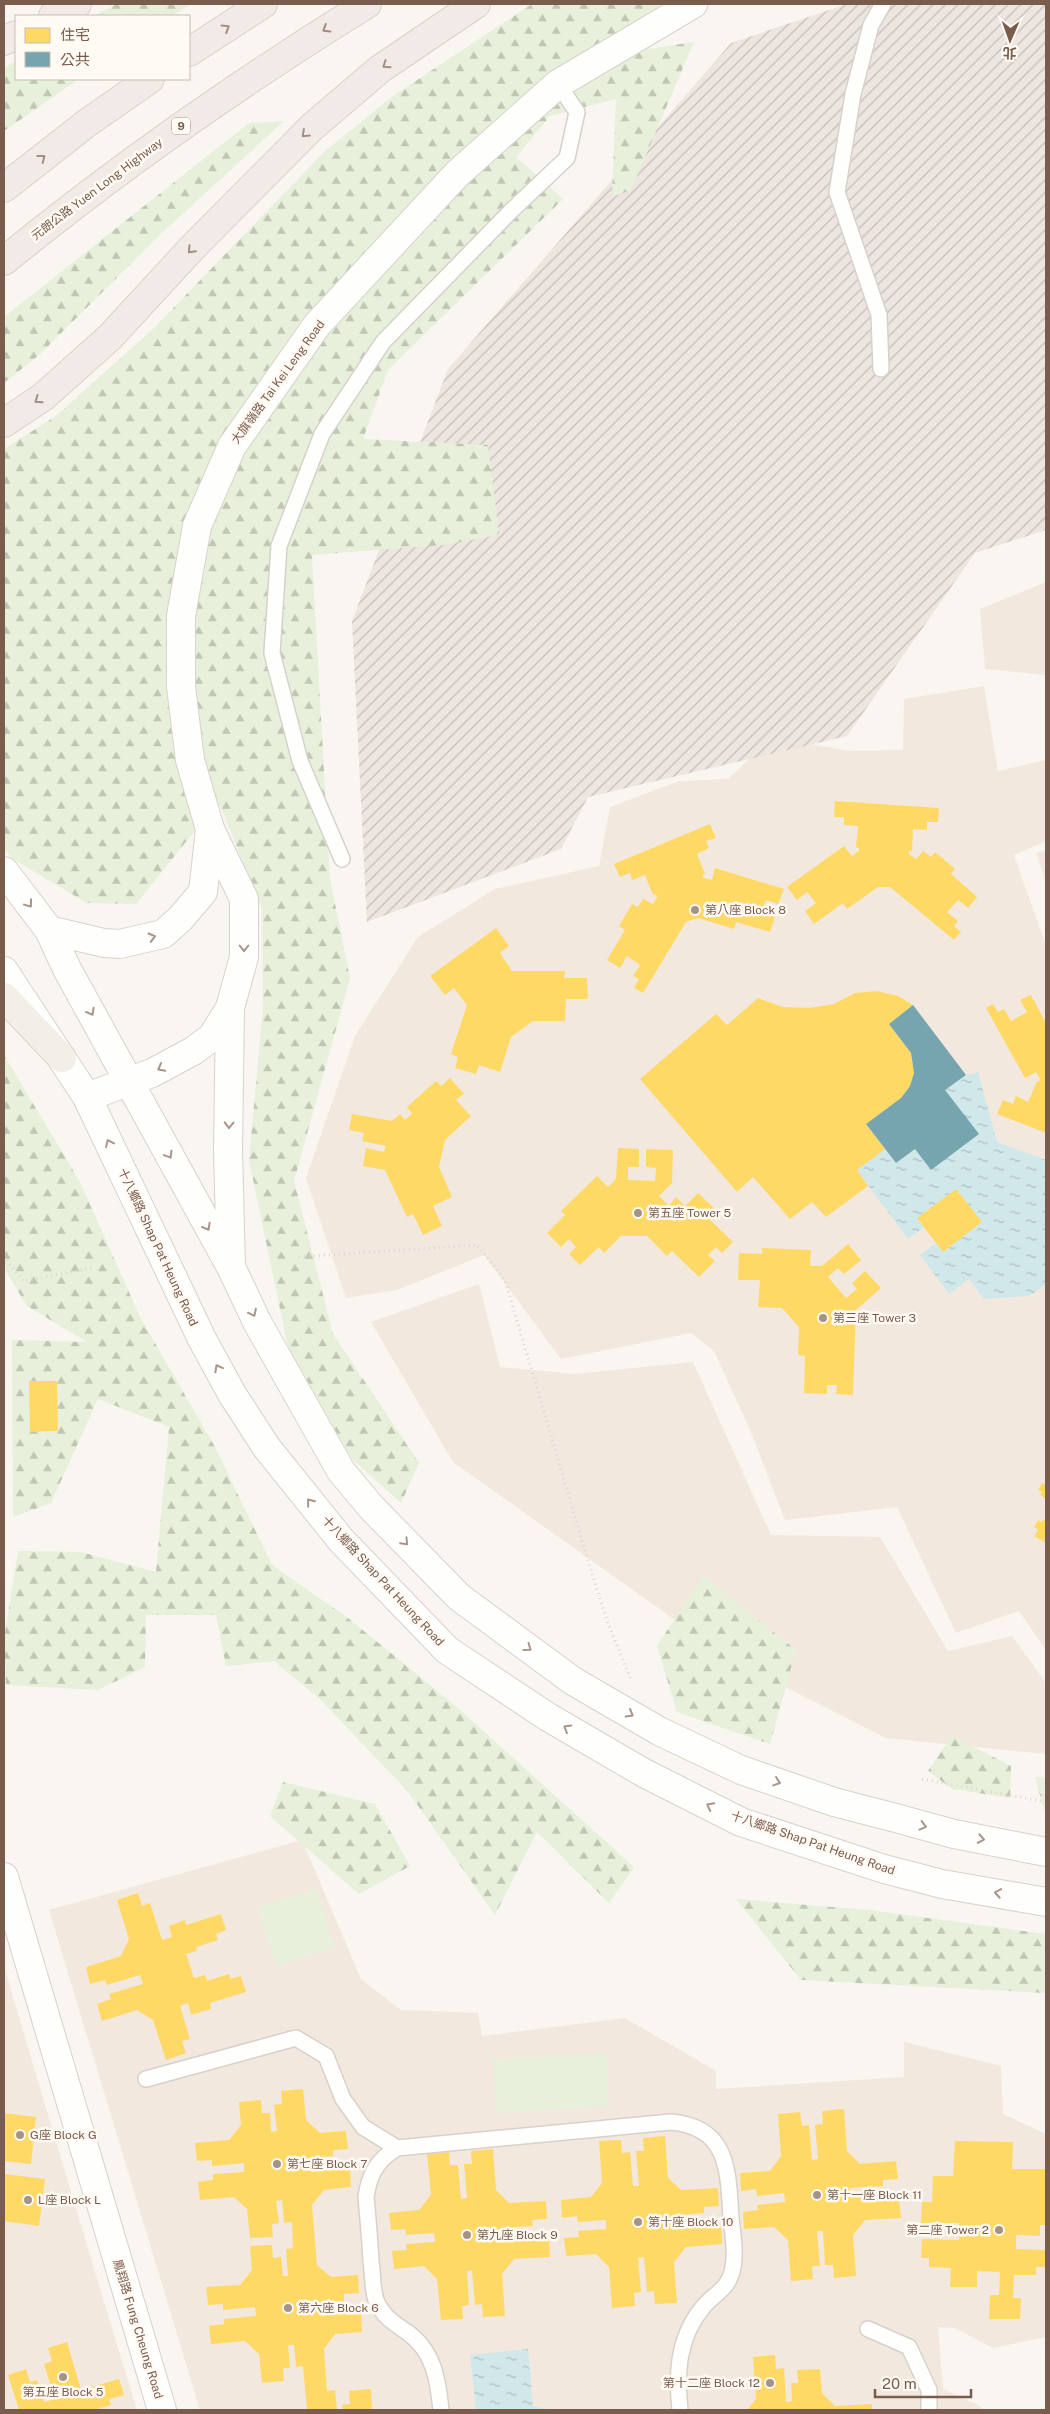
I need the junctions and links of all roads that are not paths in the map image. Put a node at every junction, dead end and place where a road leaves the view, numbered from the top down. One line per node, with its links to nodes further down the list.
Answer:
1 (77, 4): 7 (highway)
2 (263, 4): 10 (highway, one-way to 2)
3 (367, 4): 14 (highway, 元朗公路 Yuen Long Highway / 9, one-way to 14)
4 (476, 4): 16 (highway, one-way to 16)
5 (693, 4): 12 (main road, 大旗嶺路 Tai Kei Leng Road)
6 (883, 4): 15 (lane)
7 (54, 15)
8 (15, 36): 9 (highway)
9 (4, 42)
10 (190, 51)
11 (149, 80): 13 (highway, one-way to 11)
12 (558, 84): 17 (main road, 大旗嶺路 Tai Kei Leng Road); 18 (lane)
13 (4, 188)
14 (4, 261)
15 (881, 369)
16 (4, 422)
17 (210, 829): 20 (main road, one-way to 17); 23 (main road, 大旗嶺路 Tai Kei Leng Road, one-way to 23)
18 (342, 859)
19 (4, 871): 20 (main road, one-way to 20)
20 (49, 930): 25 (main road, one-way to 25)
21 (4, 971): 24 (main road, 十八鄉路 Shap Pat Heung Road)
22 (4, 998): 24 (main road)
23 (230, 1008): 25 (main road, 大旗嶺路 Tai Kei Leng Road, one-way to 25); 27 (main road, one-way to 27)
24 (62, 1058): 26 (main road, 十八鄉路 Shap Pat Heung Road)
25 (128, 1082): 26 (main road, 大旗嶺路 Tai Kei Leng Road); 27 (main road, one-way to 27)
26 (87, 1097): 30 (main road, 十八鄉路 Shap Pat Heung Road, one-way to 26)
27 (232, 1269): 28 (main road, one-way to 28)
28 (1046, 1852)
29 (4, 1877): 34 (main road, 鳳翔路 Fung Cheung Road)
30 (1046, 1902)
31 (146, 2079): 32 (lane)
32 (397, 2148): 35 (lane); 36 (lane)
33 (868, 2329): 37 (lane)
34 (162, 2410)
35 (441, 2410)
36 (680, 2410)
37 (929, 2410)

